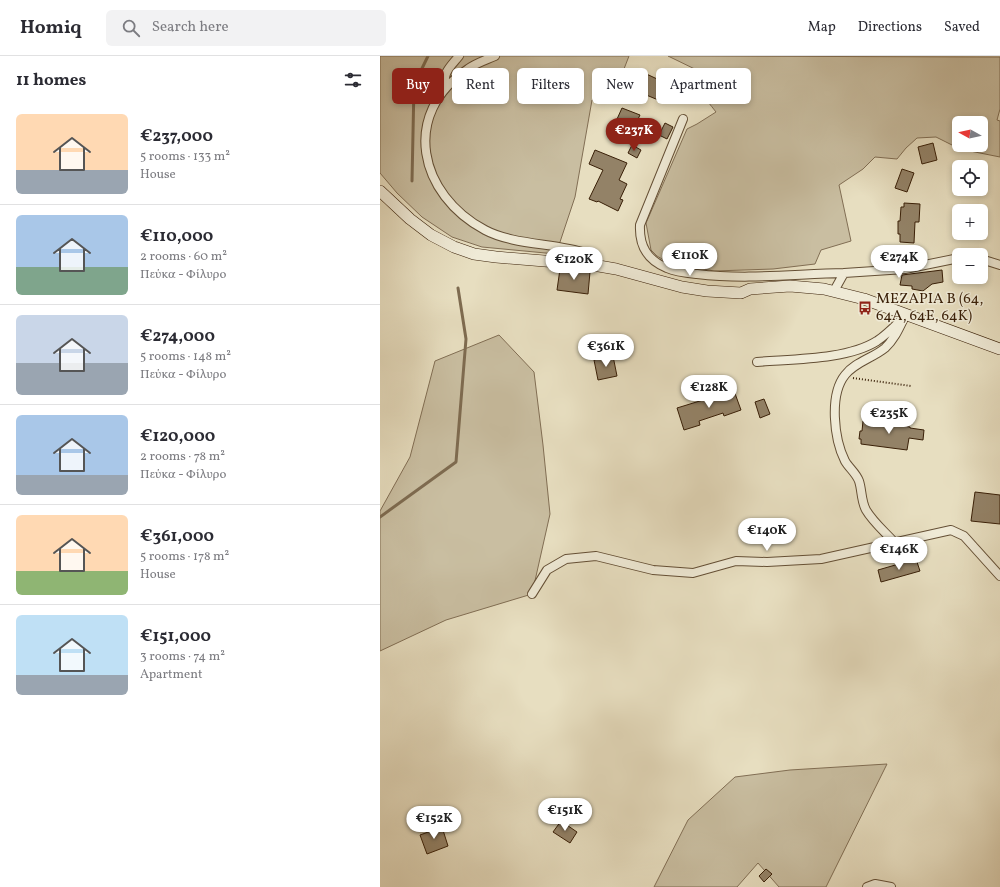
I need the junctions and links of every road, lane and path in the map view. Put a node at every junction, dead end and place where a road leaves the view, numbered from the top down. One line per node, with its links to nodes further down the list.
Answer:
1 (459, 56): 3 (street)
2 (495, 56): 3 (street)
3 (446, 87): 8 (street)
4 (683, 119): 10 (street)
5 (380, 191): 8 (main road)
6 (952, 259): 10 (street)
7 (988, 261): 9 (street)
8 (593, 265): 11 (main road)
9 (1000, 265)
10 (844, 273): 11 (street)
11 (834, 291): 12 (main road)
12 (906, 314): 13 (main road); 14 (street); 15 (street)
13 (1000, 349)
14 (757, 362)
15 (844, 377): 16 (path); 17 (street)
16 (911, 386)
17 (894, 542): 18 (street); 19 (street)
18 (1000, 576)
19 (532, 594)
20 (866, 887): 21 (street)
21 (891, 887)

